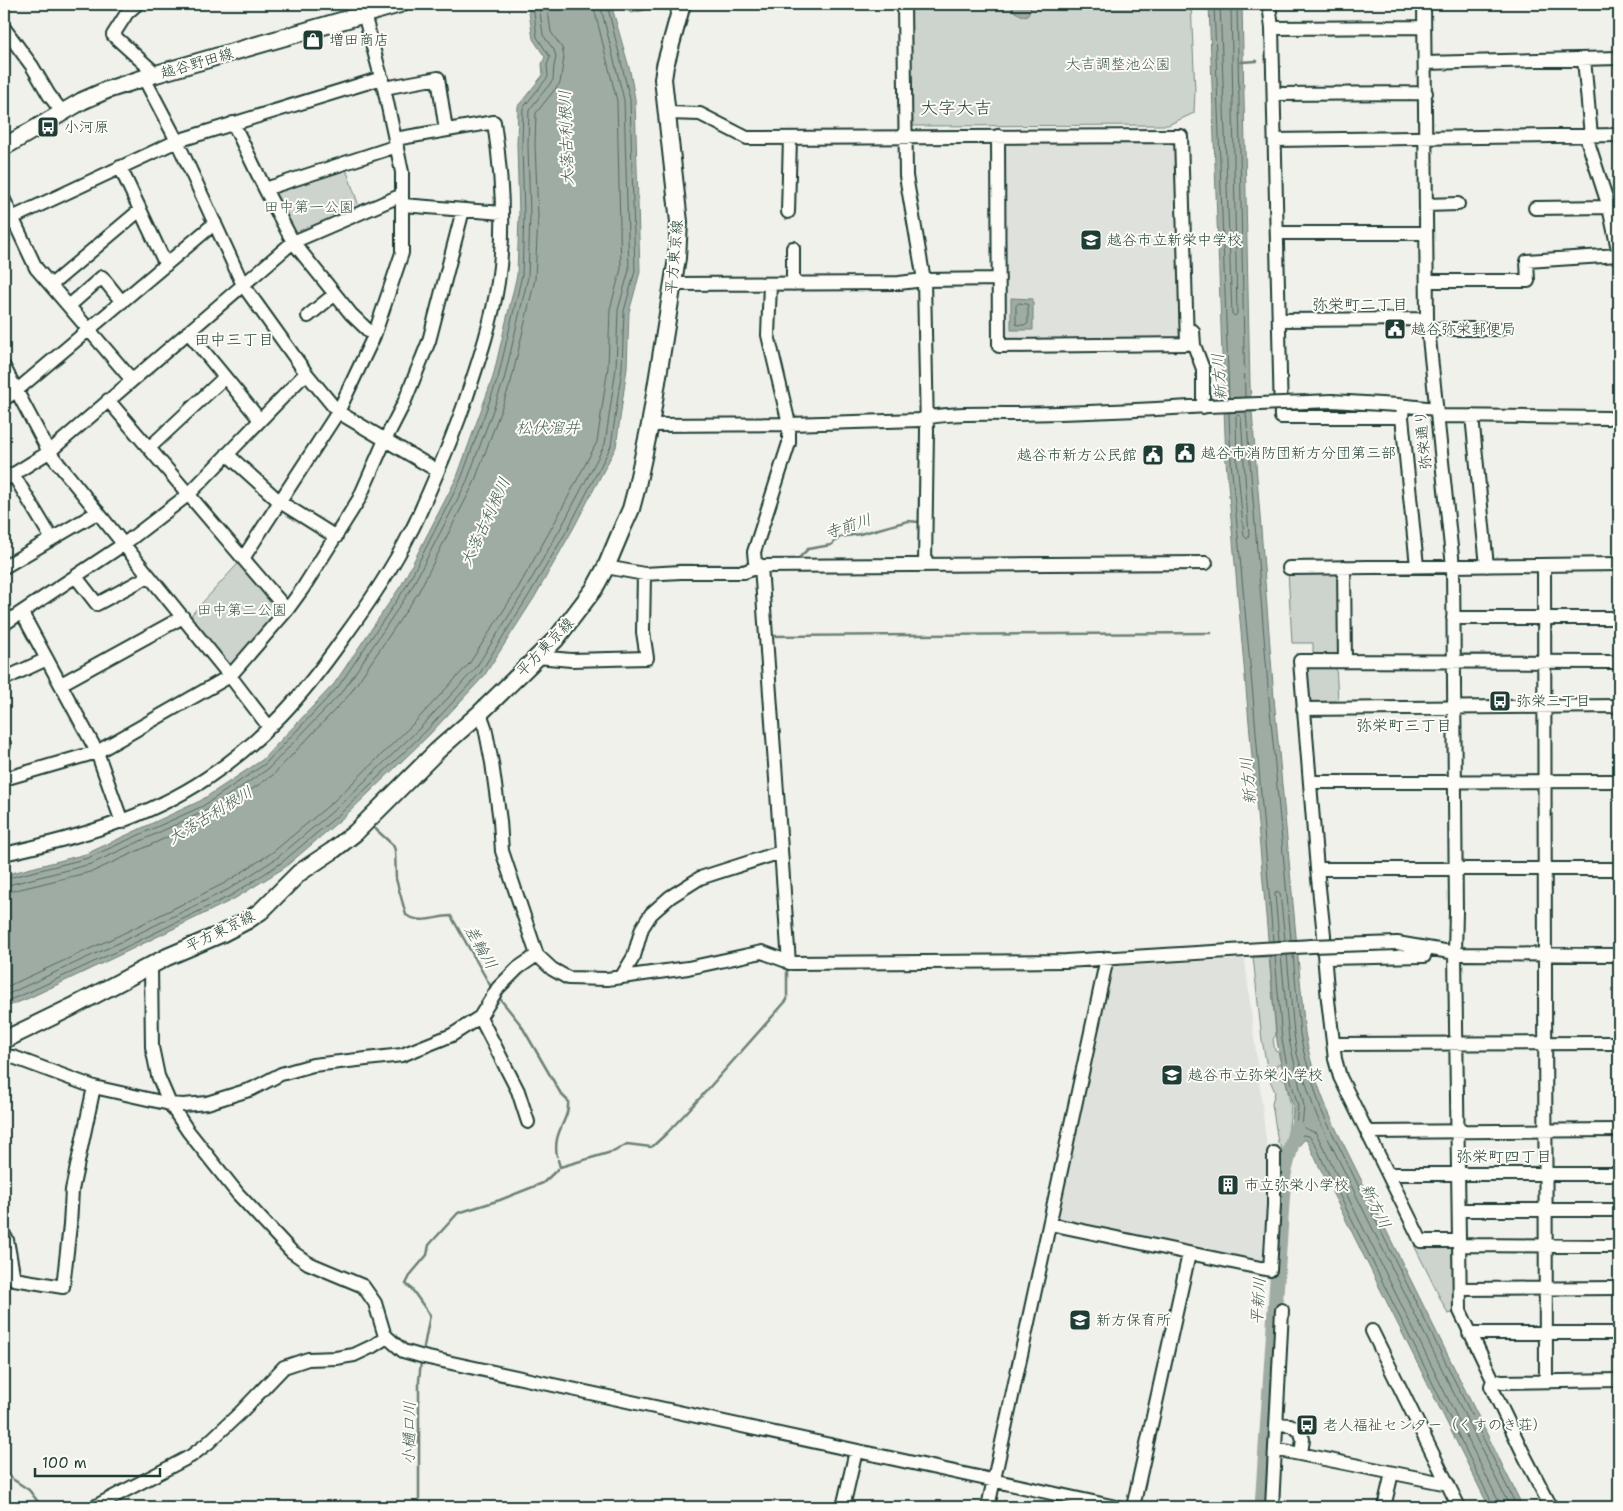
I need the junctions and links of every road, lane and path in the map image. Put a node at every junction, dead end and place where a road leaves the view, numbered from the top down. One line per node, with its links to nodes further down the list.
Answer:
1 (137, 4): 7 (street)
2 (400, 4): 8 (main road, 越谷野田線)
3 (682, 4): 20 (main road, 平方東京線)
4 (904, 4): 26 (street)
5 (1269, 4): 11 (street)
6 (1424, 4): 9 (street, 弥栄通り)
7 (124, 8): 15 (street)
8 (364, 14): 15 (main road, 越谷野田線); 16 (street)
9 (1424, 27): 11 (street); 14 (street, 弥栄通り)
10 (4, 28): 19 (street)
11 (1272, 28): 18 (street)
12 (1619, 58): 13 (street)
13 (1584, 59): 14 (street); 25 (street)
14 (1425, 63): 17 (street, 弥栄通り)
15 (150, 76): 19 (main road, 越谷野田線); 30 (street)
16 (383, 83): 21 (street); 22 (street); 31 (street)
17 (1426, 93): 18 (street); 28 (street, 弥栄通り)
18 (1274, 94): 29 (street)
19 (63, 113): 32 (main road, 越谷野田線)
20 (667, 113): 27 (street); 56 (main road, 平方東京線)
21 (233, 123): 30 (street); 34 (street)
22 (446, 130): 31 (street); 44 (street)
23 (1619, 135): 25 (street)
24 (998, 136): 26 (street); 53 (street); 62 (street)
25 (1588, 136): 28 (street); 39 (street)
26 (906, 137): 27 (street); 54 (street)
27 (790, 138): 43 (street)
28 (1426, 138): 29 (street); 38 (street, 弥栄通り)
29 (1275, 140): 47 (street)
30 (177, 141): 33 (street); 46 (street)
31 (396, 142): 34 (street); 36 (street)
32 (4, 147)
33 (120, 167): 41 (street); 45 (street)
34 (265, 189): 49 (street)
35 (4, 200): 45 (street)
36 (402, 200): 42 (street); 49 (street); 71 (street)
37 (1458, 204): 38 (street)
38 (1426, 205): 48 (street, 弥栄通り)
39 (1609, 207): 40 (street); 51 (street)
40 (1535, 208)
41 (140, 210): 52 (street); 59 (street)
42 (463, 210): 44 (street); 89 (street)
43 (788, 212)
44 (502, 213): 93 (street)
45 (8, 223): 59 (street)
46 (214, 223): 52 (street); 60 (street)
47 (1278, 233): 48 (street); 66 (street)
48 (1426, 233): 55 (street, 弥栄通り)
49 (293, 242): 60 (street); 61 (street)
50 (793, 248): 58 (street)
51 (1619, 254): 55 (street)
52 (166, 265): 63 (street)
53 (999, 279): 54 (street); 62 (street)
54 (924, 280): 58 (street); 84 (street)
55 (1427, 281): 67 (street, 弥栄通り)
56 (673, 284): 57 (street); 88 (main road, 平方東京線)
57 (770, 284): 58 (street); 87 (street)
58 (793, 284)
59 (51, 285): 64 (street)
60 (244, 285): 70 (street); 73 (street)
61 (335, 294): 65 (street); 71 (street)
62 (1186, 296): 79 (street)
63 (122, 302): 64 (street); 69 (street)
64 (69, 306): 69 (street)
65 (308, 316)
66 (1279, 320): 67 (street); 80 (street)
67 (1428, 324): 68 (street); 82 (street, 弥栄通り)
68 (1500, 329)
69 (89, 330): 75 (street); 76 (street)
70 (188, 332): 74 (street); 75 (street)
71 (374, 336): 81 (street)
72 (4, 367): 76 (street)
73 (306, 373): 81 (street); 86 (street)
74 (225, 377): 86 (street); 90 (street)
75 (132, 380): 78 (street)
76 (16, 392): 77 (street); 91 (street)
77 (4, 399)
78 (108, 400): 90 (street); 91 (street)
79 (1205, 407): 80 (street, bridge); 84 (street)
80 (1401, 409): 82 (street); 106 (street)
81 (338, 412): 89 (street); 96 (street)
82 (1436, 413): 83 (street); 107 (street, 弥栄通り)
83 (1472, 416): 85 (street); 108 (street)
84 (926, 417): 87 (street); 103 (street)
85 (1608, 418)
86 (260, 420): 92 (street)
87 (789, 424): 88 (street); 105 (street)
88 (650, 425): 111 (main road, 平方東京線)
89 (385, 440): 93 (street); 98 (street)
90 (149, 448): 95 (street)
91 (49, 452): 94 (street); 97 (street)
92 (227, 454): 95 (street); 96 (street)
93 (438, 471): 138 (street)
94 (8, 477): 99 (street)
95 (189, 494): 100 (street); 101 (street)
96 (280, 502): 98 (street); 101 (street)
97 (98, 512): 99 (street); 100 (street)
98 (336, 536): 117 (street)
99 (52, 539): 110 (street)
100 (124, 544): 115 (street); 116 (street)
101 (244, 558): 117 (street)
102 (1206, 563): 103 (street)
103 (925, 564): 105 (street)
104 (1619, 564): 109 (street)
105 (761, 566): 114 (street); 146 (street)
106 (1418, 566): 107 (street); 112 (street)
107 (1453, 566): 108 (street); 120 (street, 弥栄通り)
108 (1487, 566): 109 (street)
109 (1544, 566): 121 (street)
110 (4, 567)
111 (606, 567): 114 (street); 124 (main road, 平方東京線)
112 (1344, 567): 113 (street); 126 (street)
113 (1290, 568)
114 (644, 574): 124 (street)
115 (149, 576): 116 (street); 119 (street)
116 (76, 577): 118 (street)
117 (287, 610): 130 (street)
118 (22, 613): 123 (street); 125 (street)
119 (183, 618): 130 (street); 132 (street)
120 (1453, 618): 121 (street); 127 (street, 弥栄通り)
121 (1544, 618): 122 (street); 128 (street)
122 (1619, 618)
123 (4, 624)
124 (537, 657): 137 (main road, 平方東京線)
125 (47, 659): 131 (street); 132 (street)
126 (1345, 661): 127 (street); 136 (street)
127 (1453, 661): 128 (street); 135 (street, 弥栄通り)
128 (1544, 662): 129 (street); 134 (street)
129 (1619, 662)
130 (230, 676): 138 (street); 139 (street)
131 (4, 679)
132 (61, 684): 139 (street)
133 (1619, 706): 134 (street)
134 (1544, 707): 135 (street); 141 (street)
135 (1453, 708): 136 (street); 143 (street, 弥栄通り)
136 (1303, 709): 142 (street)
137 (480, 713): 154 (street); 160 (main road, 平方東京線)
138 (269, 727): 145 (street)
139 (97, 752): 140 (street); 145 (street)
140 (4, 780)
141 (1544, 781): 143 (street); 144 (street); 150 (street)
142 (1310, 782): 143 (street); 148 (street)
143 (1454, 782): 149 (street, 弥栄通り)
144 (1619, 782)
145 (122, 822): 147 (street)
146 (781, 852): 159 (street); 161 (street)
147 (4, 854)
148 (1317, 869): 149 (street); 158 (street)
149 (1455, 869): 150 (street); 153 (street, 弥栄通り)
150 (1545, 869): 151 (street); 155 (street)
151 (1619, 869)
152 (1426, 948): 153 (street); 157 (street, bridge); 158 (street)
153 (1455, 953): 155 (street); 167 (street, 弥栄通り)
154 (538, 955): 161 (street); 162 (street)
155 (1544, 955): 156 (street); 164 (street)
156 (1619, 955)
157 (1108, 958): 159 (street); 184 (street)
158 (1325, 958): 166 (street)
159 (789, 963): 161 (street)
160 (151, 966): 163 (main road, 平方東京線); 170 (street)
161 (622, 976)
162 (480, 1017): 170 (street); 171 (street)
163 (4, 1040)
164 (1545, 1043): 165 (street); 167 (street); 172 (street)
165 (1619, 1043)
166 (1333, 1044): 167 (street); 175 (street)
167 (1457, 1044): 174 (street, 弥栄通り)
168 (4, 1056): 169 (street)
169 (94, 1087): 170 (street); 185 (street)
170 (170, 1104): 198 (street)
171 (528, 1122)
172 (1545, 1130): 173 (street); 174 (street); 179 (street)
173 (1619, 1130)
174 (1458, 1131): 175 (street); 178 (street, 弥栄通り)
175 (1367, 1132): 177 (street)
176 (1274, 1153): 189 (street)
177 (1389, 1174): 178 (street); 186 (street)
178 (1458, 1174): 179 (street); 181 (street, 弥栄通り)
179 (1545, 1174): 180 (street); 182 (street)
180 (1619, 1174)
181 (1459, 1210): 182 (street); 186 (street, 弥栄通り)
182 (1546, 1210): 183 (street); 187 (street)
183 (1619, 1210)
184 (1050, 1224): 189 (street); 207 (street)
185 (4, 1235)
186 (1459, 1243): 187 (street); 191 (street, 弥栄通り)
187 (1545, 1245): 188 (street); 192 (street)
188 (1619, 1246)
189 (1189, 1254): 213 (street)
190 (1619, 1288): 192 (street)
191 (1460, 1289): 192 (street); 197 (street, 弥栄通り)
192 (1546, 1289): 195 (street)
193 (1282, 1310): 202 (street)
194 (1372, 1331): 208 (street)
195 (1545, 1332): 196 (street); 197 (street); 201 (street)
196 (1619, 1332)
197 (1469, 1333): 199 (street, 弥栄通り)
198 (387, 1337): 204 (street); 209 (street)
199 (1493, 1380): 201 (street); 217 (street, 弥栄通り)
200 (1619, 1380): 201 (street)
201 (1546, 1381)
202 (1276, 1424): 203 (street); 205 (street)
203 (1275, 1449): 205 (street); 214 (street)
204 (856, 1451): 207 (street); 210 (street)
205 (1301, 1454): 206 (street)
206 (1392, 1472): 208 (street); 215 (street)
207 (994, 1481): 211 (street); 212 (street)
208 (1448, 1484): 216 (street)
209 (94, 1507)
210 (843, 1507)
211 (988, 1507)
212 (1116, 1507)
213 (1133, 1507)
214 (1272, 1507)
215 (1384, 1507)
216 (1459, 1507)
217 (1551, 1507)

